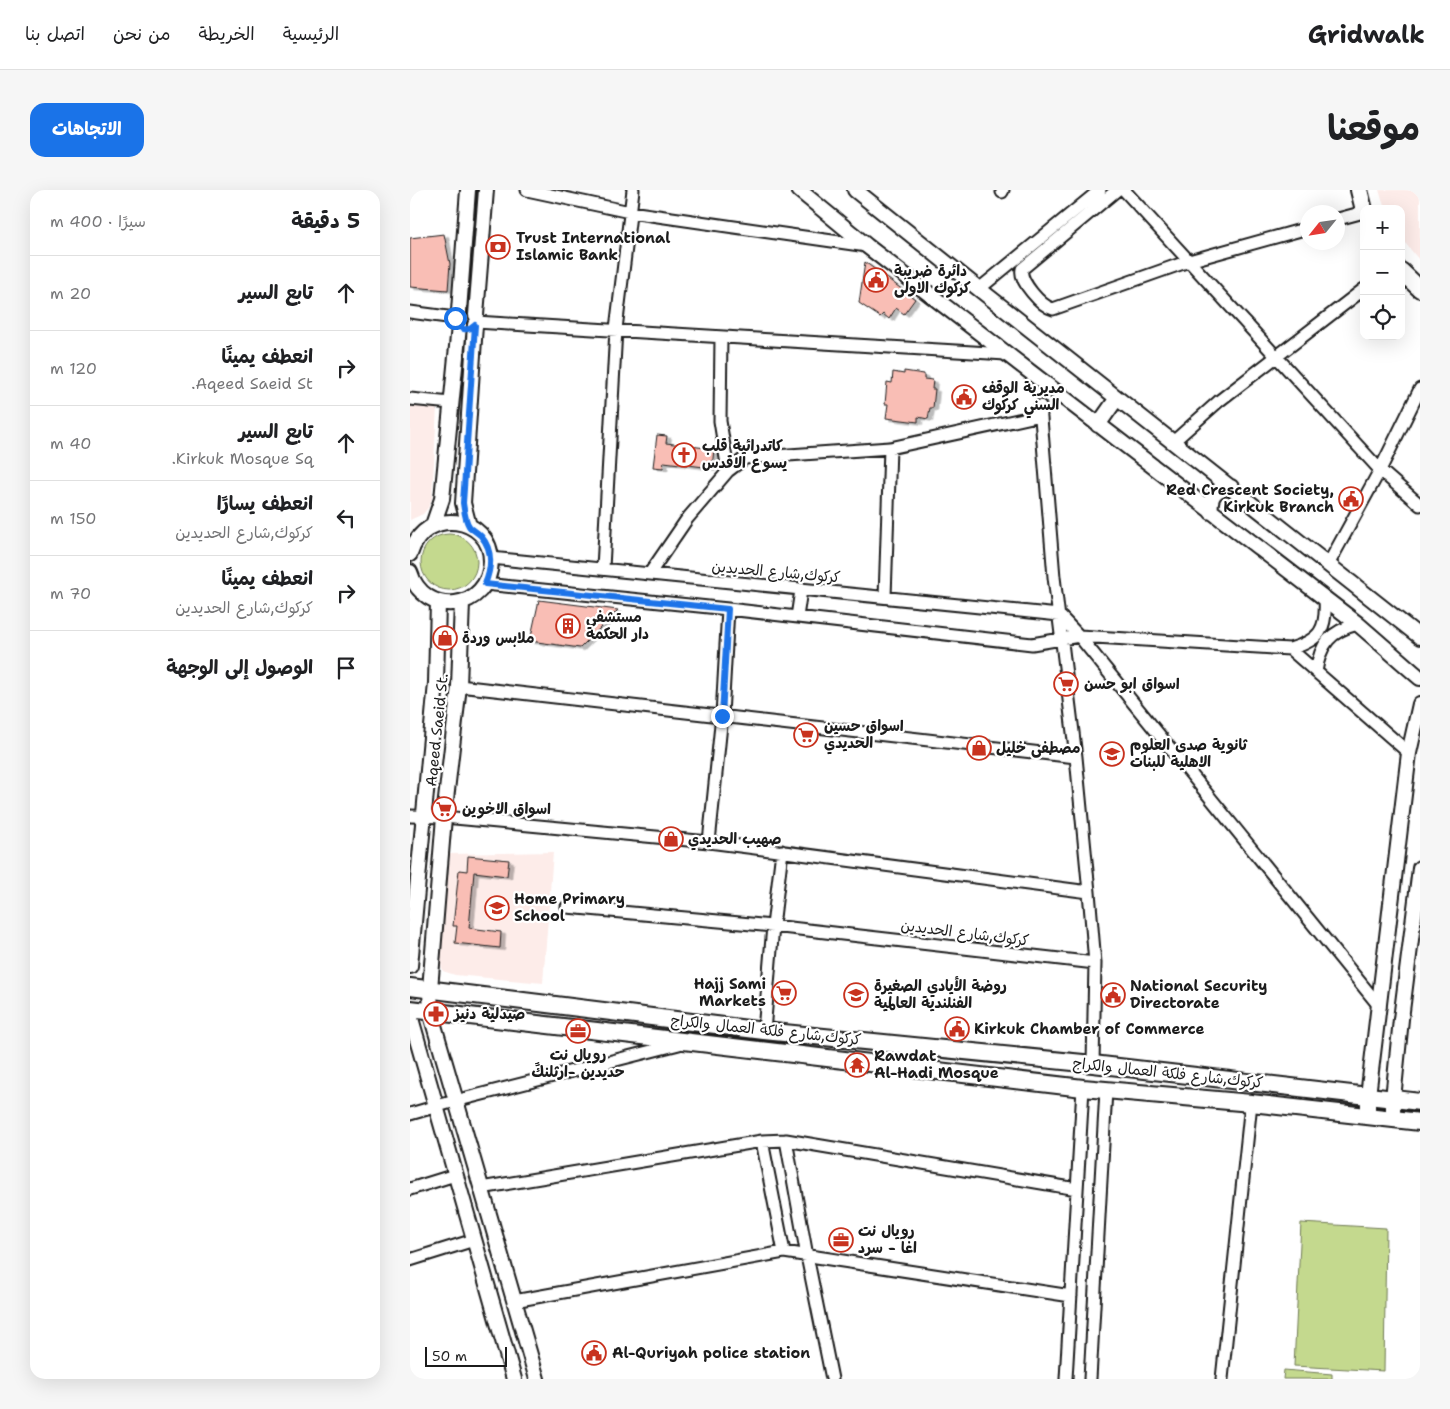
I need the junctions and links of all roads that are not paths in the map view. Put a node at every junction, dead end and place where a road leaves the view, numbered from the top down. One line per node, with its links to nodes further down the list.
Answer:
1 (468, 190): 23 (street)
2 (486, 190): 24 (street)
3 (527, 190): 12 (street)
4 (633, 190): 12 (street)
5 (800, 190): 16 (street)
6 (856, 190): 19 (street)
7 (1100, 190): 19 (street)
8 (1117, 190): 17 (street)
9 (1124, 190): 17 (street)
10 (1359, 190): 11 (main road)
11 (1363, 205)
12 (630, 212): 16 (street); 25 (street)
13 (1360, 212): 14 (street)
14 (1345, 217)
15 (1300, 230): 17 (street)
16 (867, 246): 27 (street)
17 (1189, 261): 28 (street)
18 (1405, 275): 20 (main road)
19 (979, 289): 30 (street)
20 (1420, 289)
21 (1360, 292): 28 (street)
22 (410, 312): 23 (street)
23 (458, 318): 24 (street); 24 (street); 32 (street)
24 (476, 321): 25 (street); 42 (street)
25 (616, 329): 26 (street); 46 (street)
26 (721, 337): 27 (street); 37 (street)
27 (1006, 354): 33 (street)
28 (1275, 356): 34 (street); 36 (street)
29 (1420, 390): 36 (street)
30 (1117, 398): 33 (street); 34 (street)
31 (410, 399): 32 (street)
32 (450, 403): 41 (street)
33 (1098, 425): 40 (street)
34 (1173, 442): 38 (street)
35 (890, 448): 37 (street); 51 (street); 56 (street)
36 (1380, 470): 39 (street); 45 (street)
37 (728, 471): 48 (street)
38 (1231, 487): 40 (street); 45 (street)
39 (1420, 506)
40 (1211, 512): 52 (street)
41 (433, 525): 42 (street); 43 (street)
42 (469, 526): 44 (street)
43 (410, 554)
44 (491, 558): 46 (street, كركوك,شارع الحديدين); 49 (street)
45 (1329, 563): 60 (street)
46 (603, 568): 48 (street, كركوك,شارع الحديدين)
47 (410, 572): 53 (street)
48 (650, 573): 50 (street, كركوك,شارع الحديدين)
49 (485, 584): 54 (street); 55 (street)
50 (801, 590): 51 (street, كركوك,شارع الحديدين); 57 (street)
51 (885, 597): 56 (street, كركوك,شارع الحديدين)
52 (1325, 599): 58 (street); 62 (street)
53 (438, 602): 54 (street); 70 (street, Aqeed Saeid St.)
54 (462, 602): 65 (street, Aqeed Saeid St.)
55 (728, 609): 57 (street); 67 (street)
56 (1059, 615): 59 (street); 61 (street)
57 (797, 617): 61 (street)
58 (1358, 624): 63 (street); 64 (street)
59 (1079, 636): 61 (street); 62 (street); 82 (street)
60 (1420, 636)
61 (1062, 640): 69 (street)
62 (1290, 649): 63 (street)
63 (1316, 672): 68 (street)
64 (1420, 678)
65 (459, 686): 67 (street); 71 (street, Aqeed Saeid St.)
66 (1420, 704): 68 (street)
67 (722, 716): 69 (street); 72 (street)
68 (1409, 753): 82 (street)
69 (1076, 757): 75 (street)
70 (416, 816): 71 (street); 79 (street, Aqeed Saeid St.)
71 (444, 817): 72 (street); 81 (street, Aqeed Saeid St.)
72 (709, 842): 73 (street)
73 (782, 851): 75 (street); 77 (street)
74 (1420, 868): 92 (street)
75 (1089, 892): 78 (street)
76 (567, 907): 77 (street, كركوك,شارع الحديدين)
77 (773, 926): 78 (street, كركوك,شارع الحديدين); 86 (street)
78 (1095, 963): 88 (street)
79 (410, 966)
80 (410, 987): 81 (main road, كركوك,شارع فلكة العمال والكراج)
81 (430, 989): 84 (street, Aqeed Saeid St.); 86 (main road, كركوك,شارع فلكة العمال والكراج)
82 (1380, 1006): 91 (street)
83 (410, 1009): 84 (main road, كركوك,شارع فلكة العمال والكراج)
84 (430, 1011): 87 (main road, كركوك,شارع فلكة العمال والكراج); 93 (street, Aqeed Saeid St.)
85 (410, 1015): 96 (street)
86 (764, 1031): 88 (main road, كركوك,شارع فلكة العمال والكراج)
87 (690, 1041): 89 (main road, كركوك,شارع فلكة العمال والكراج); 93 (street)
88 (1093, 1064): 91 (main road, كركوك,شارع فلكة العمال والكراج)
89 (1083, 1088): 90 (main road, كركوك,شارع فلكة العمال والكراج); 106 (street)
90 (1106, 1090): 95 (main road, كركوك,شارع فلكة العمال والكراج); 117 (street)
91 (1368, 1096): 92 (main road, كركوك,شارع فلكة العمال والكراج); 98 (street)
92 (1393, 1099): 94 (main road, كركوك,شارع فلكة العمال والكراج); 99 (street)
93 (455, 1101): 96 (street); 105 (street, Aqeed Saeid St.)
94 (1420, 1102)
95 (1251, 1103): 98 (main road, كركوك,شارع فلكة العمال والكراج); 118 (street)
96 (435, 1107): 97 (street); 103 (street)
97 (410, 1114)
98 (1368, 1116): 99 (main road, كركوك,شارع فلكة العمال والكراج)
99 (1393, 1119): 100 (main road, كركوك,شارع فلكة العمال والكراج)
100 (1420, 1122)
101 (786, 1140): 102 (street); 106 (street); 109 (street)
102 (762, 1141): 105 (street); 108 (street)
103 (455, 1175): 104 (street); 107 (street)
104 (410, 1188)
105 (481, 1188): 112 (street, Aqeed Saeid St.)
106 (1077, 1189): 111 (street)
107 (474, 1240): 110 (street); 113 (street)
108 (784, 1252): 109 (street); 112 (street)
109 (807, 1256): 111 (street); 115 (street)
110 (410, 1260)
111 (1071, 1296): 116 (street)
112 (514, 1301): 114 (street, Aqeed Saeid St.)
113 (514, 1379)
114 (537, 1379)
115 (832, 1379)
116 (1066, 1379)
117 (1090, 1379)
118 (1222, 1379)

